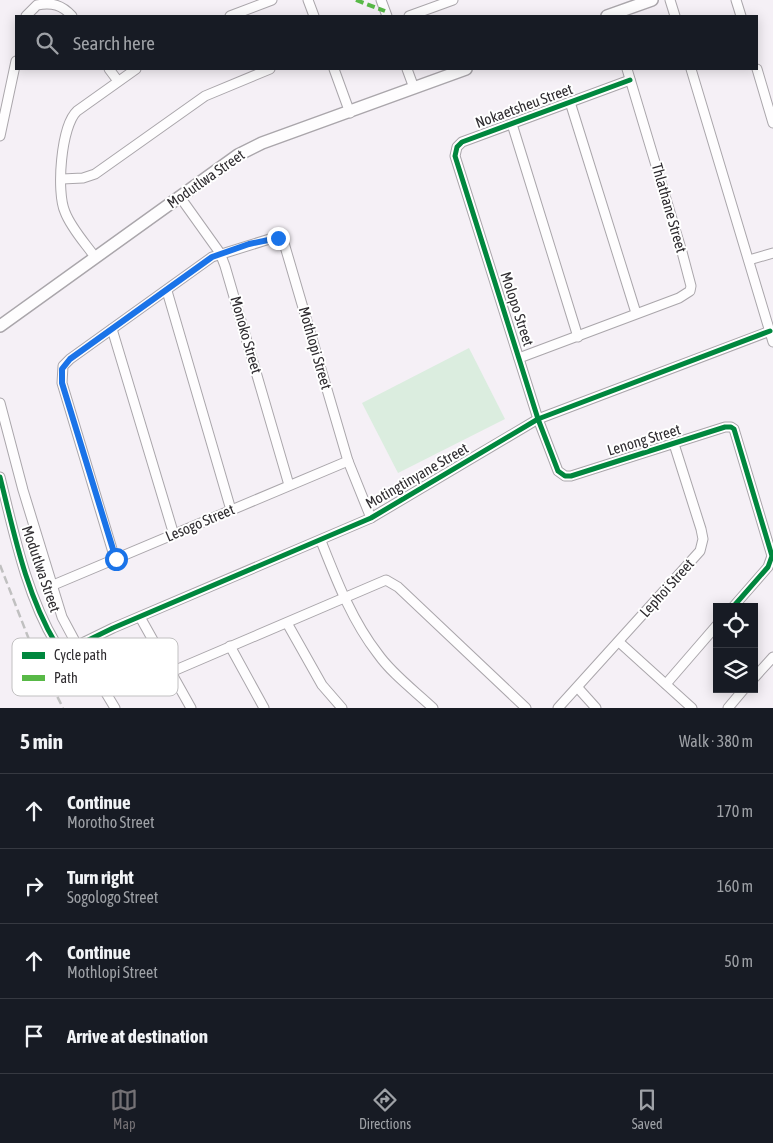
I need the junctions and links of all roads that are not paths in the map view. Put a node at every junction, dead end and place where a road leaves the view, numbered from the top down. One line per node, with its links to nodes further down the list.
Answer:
1 (272, 0): 11 (street)
2 (308, 0): 12 (street)
3 (381, 0): 13 (street)
4 (452, 0): 14 (street)
5 (652, 0): 15 (street)
6 (670, 0): 16 (street)
7 (736, 0): 17 (street)
8 (37, 3): 9 (street); 10 (street)
9 (27, 15)
10 (71, 15)
11 (233, 15)
12 (314, 15)
13 (387, 15)
14 (412, 15)
15 (612, 15)
16 (675, 15)
17 (741, 15)
18 (15, 66): 35 (street)
19 (110, 70): 29 (street)
20 (134, 70): 29 (street)
21 (268, 70): 37 (street)
22 (334, 70): 32 (street)
23 (407, 70): 30 (street)
24 (463, 70): 30 (street, Modutlwa Street)
25 (627, 70): 28 (street, Thlathane Street)
26 (691, 70): 42 (street)
27 (757, 70): 33 (street)
28 (630, 80): 31 (street, Nokaetsheu Street); 44 (street, Thlathane Street)
29 (118, 81): 37 (street)
30 (414, 88): 32 (street, Modutlwa Street)
31 (570, 102): 34 (street, Nokaetsheu Street); 44 (street)
32 (350, 113): 38 (street, Modutlwa Street)
33 (773, 123)
34 (512, 124): 36 (street, Nokaetsheu Street); 48 (street)
35 (0, 136)
36 (457, 147): 50 (street, Molopo Street)
37 (62, 179): 41 (street)
38 (180, 197): 39 (street, Monoko Street); 41 (street, Modutlwa Street)
39 (220, 253): 43 (street); 54 (street, Mothlopi Street); 57 (street, Monoko Street)
40 (773, 253): 42 (street)
41 (95, 257): 45 (street, Modutlwa Street)
42 (749, 260): 47 (street)
43 (167, 291): 46 (street); 58 (street)
44 (636, 313): 48 (street)
45 (0, 326)
46 (112, 329): 60 (street); 62 (street)
47 (770, 331): 49 (street); 52 (street, Motingtinyane Street)
48 (578, 337): 50 (street)
49 (773, 342)
50 (519, 358): 52 (street, Molopo Street)
51 (0, 403): 63 (street)
52 (538, 419): 55 (street, Molopo Street); 59 (street, Motingtinyane Street)
53 (674, 444): 55 (street, Lenong Street); 65 (street, Lenong Street); 73 (street, Lephoi Street)
54 (348, 461): 57 (street, Lesogo Street); 59 (street, Mothlopi Street)
55 (562, 475)
56 (0, 477): 69 (street, Modutlwa Street)
57 (289, 485): 58 (street, Lesogo Street)
58 (231, 510): 60 (street, Lesogo Street)
59 (371, 518): 61 (street, Motingtinyane Street)
60 (174, 535): 62 (street, Lesogo Street)
61 (321, 541): 64 (street); 66 (street, Motingtinyane Street)
62 (116, 559): 63 (street, Lesogo Street)
63 (51, 586): 70 (street)
64 (345, 597): 67 (street); 87 (street); 88 (street)
65 (736, 603)
66 (140, 617): 71 (street, Motingtinyane Street); 72 (street)
67 (287, 623): 74 (street); 86 (street)
68 (713, 630): 78 (street)
69 (53, 638)
70 (73, 638)
71 (94, 638)
72 (151, 638)
73 (619, 642): 78 (street); 80 (street, Lephoi Street)
74 (230, 646): 76 (street); 85 (street)
75 (773, 657): 77 (street)
76 (178, 669)
77 (758, 674)
78 (666, 684): 91 (street)
79 (178, 686): 84 (street)
80 (578, 688): 89 (street, Lephoi Street); 90 (street)
81 (741, 693): 92 (street)
82 (108, 696): 83 (street)
83 (115, 708)
84 (191, 708)
85 (264, 708)
86 (342, 708)
87 (433, 708)
88 (526, 708)
89 (558, 708)
90 (596, 708)
91 (692, 708)
92 (728, 708)

